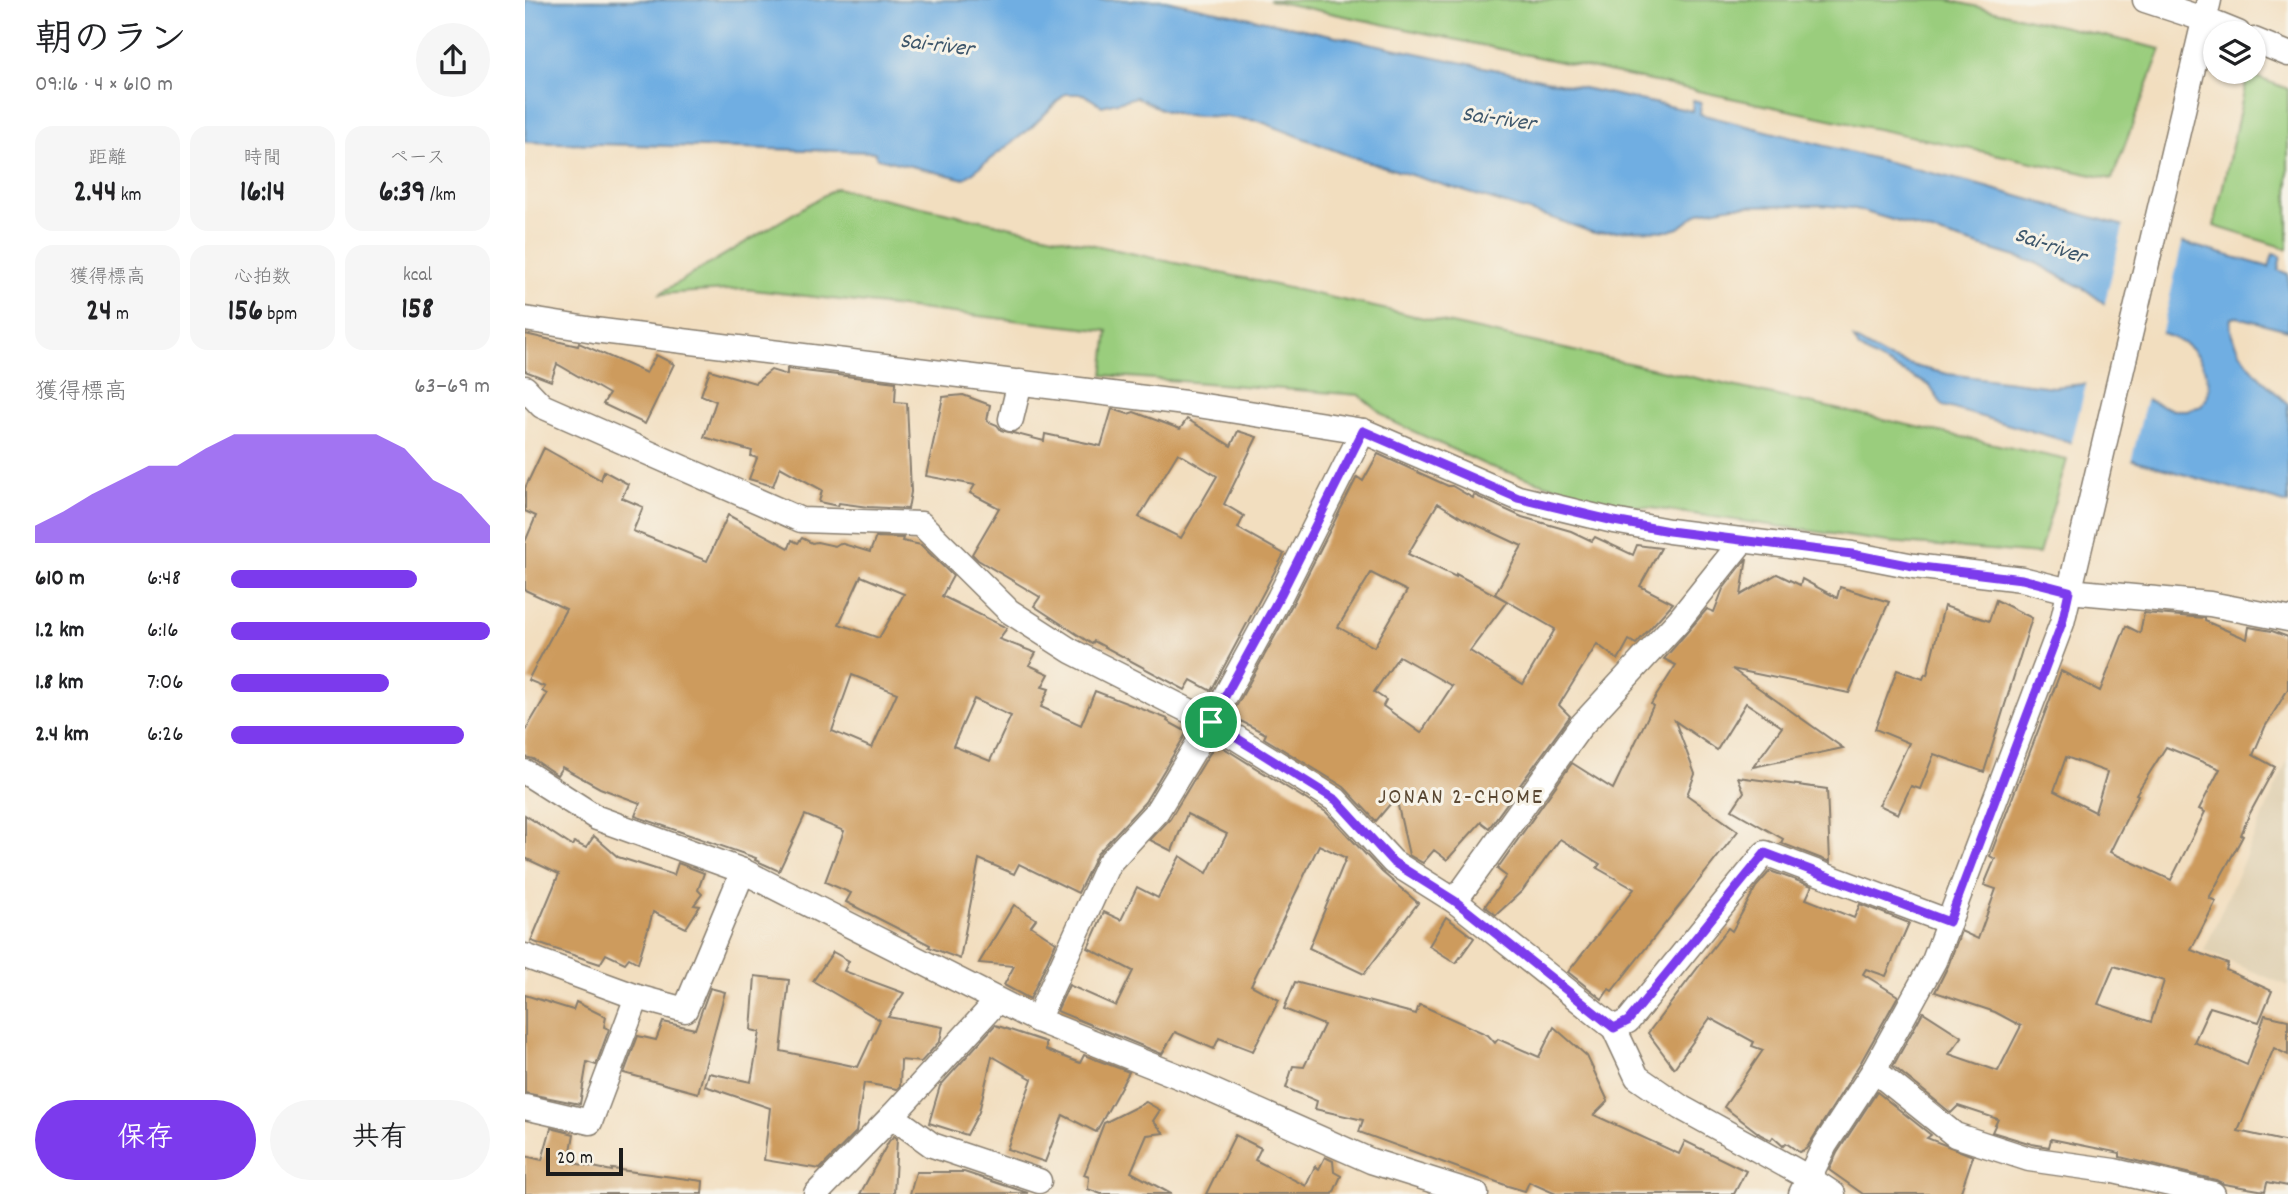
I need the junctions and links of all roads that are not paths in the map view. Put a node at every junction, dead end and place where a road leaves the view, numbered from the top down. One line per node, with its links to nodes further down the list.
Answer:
1 (2145, 0): 2 (street)
2 (2206, 17): 11 (street)
3 (2266, 45): 4 (street)
4 (2288, 54)
5 (525, 320): 6 (street)
6 (1020, 382): 8 (street); 9 (street)
7 (525, 388): 13 (street)
8 (1011, 419)
9 (1363, 431): 10 (street); 13 (street)
10 (1743, 540): 11 (street); 16 (street)
11 (2071, 586): 12 (street); 17 (street)
12 (2288, 619)
13 (1211, 722): 16 (street); 21 (street)
14 (525, 772): 15 (street)
15 (743, 871): 19 (street); 20 (street)
16 (1455, 901): 22 (street)
17 (1949, 922): 22 (street); 23 (street)
18 (525, 956): 19 (street)
19 (637, 997): 24 (street)
20 (997, 1001): 21 (street); 25 (street)
21 (1037, 1020): 29 (street)
22 (1614, 1028): 27 (street)
23 (1874, 1070): 27 (street); 31 (street)
24 (525, 1107)
25 (893, 1116): 26 (street); 28 (street)
26 (1038, 1181)
27 (1805, 1186): 30 (street)
28 (816, 1194)
29 (1476, 1194)
30 (1833, 1194)
31 (2213, 1194)

